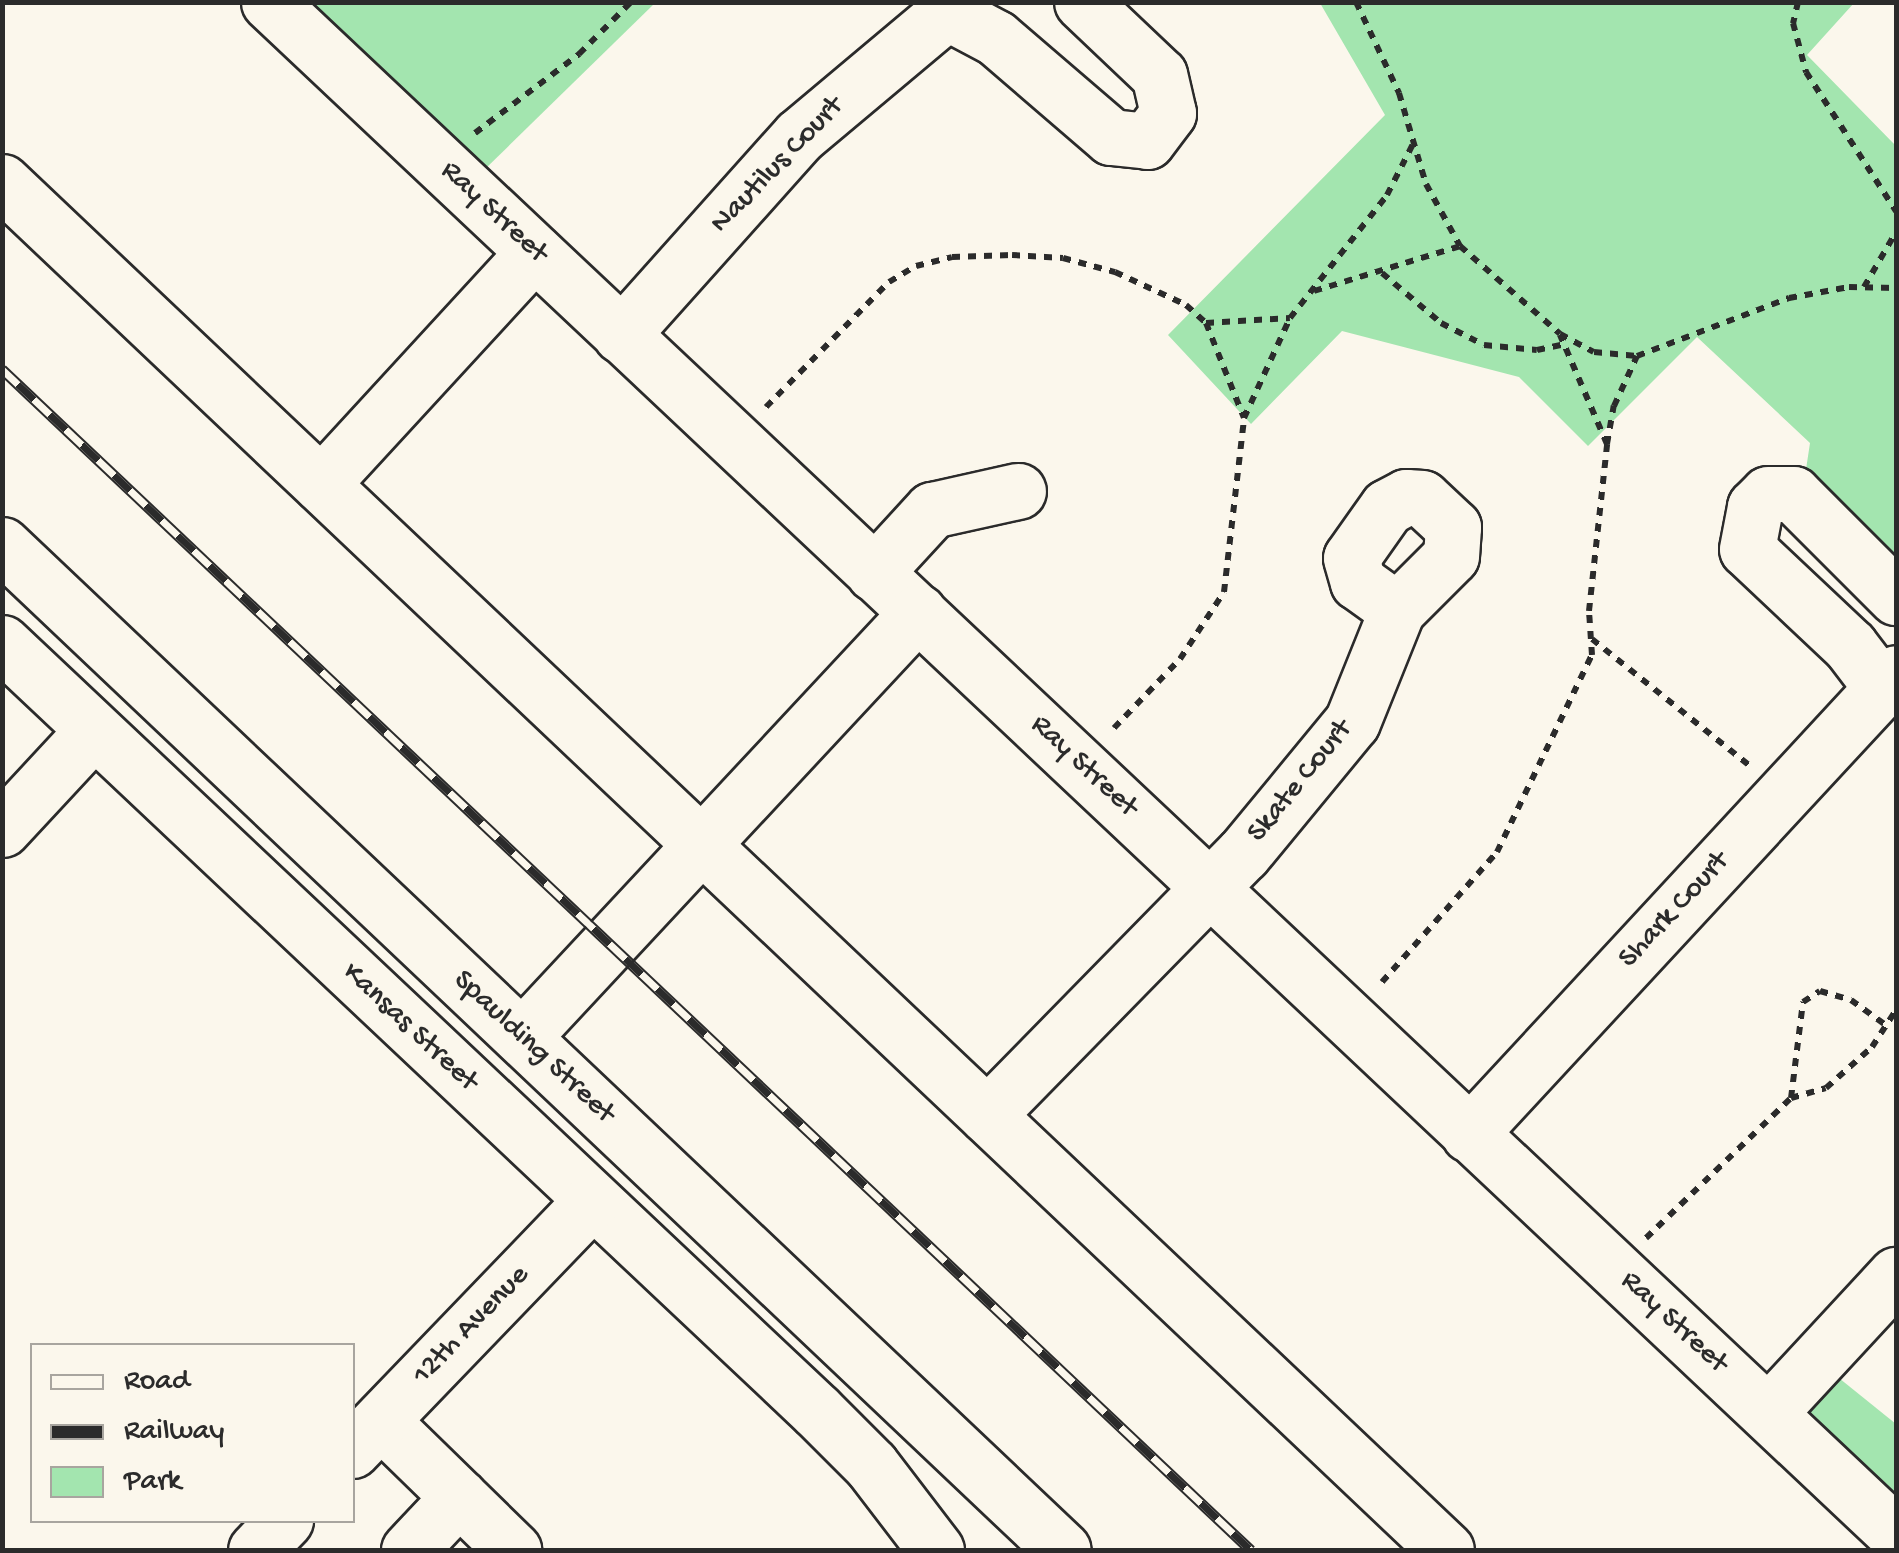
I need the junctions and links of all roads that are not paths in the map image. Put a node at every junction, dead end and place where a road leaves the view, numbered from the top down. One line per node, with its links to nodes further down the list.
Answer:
1 (269, 2): 5 (street, Ray Street)
2 (1082, 2): 3 (street, Nautilus Court)
3 (951, 8): 6 (street, Nautilus Court)
4 (2, 182): 7 (street)
5 (534, 252): 6 (street, Ray Street); 7 (street)
6 (622, 334): 10 (street, Ray Street)
7 (321, 484): 18 (street)
8 (1018, 491): 10 (street)
9 (2, 545): 20 (street, Spaulding Street)
10 (874, 573): 13 (street, Ray Street)
11 (1896, 596): 15 (street, Shark Court)
12 (1397, 610): 19 (street, Skate Court)
13 (918, 612): 18 (street); 19 (street, Ray Street)
14 (2, 642): 16 (street, Kansas Street)
15 (1890, 680): 22 (street, Shark Court)
16 (93, 731): 17 (street); 23 (street, Kansas Street)
17 (2, 829)
18 (702, 844): 20 (street); 21 (street)
19 (1208, 885): 21 (street, Skate Court); 22 (street, Ray Street)
20 (522, 1037): 34 (street, Spaulding Street)
21 (986, 1115): 35 (street)
22 (1468, 1134): 25 (street, Ray Street)
23 (592, 1201): 26 (street, 12th Avenue); 33 (street, Kansas Street)
24 (1896, 1275): 25 (street)
25 (1768, 1412): 29 (street, Ray Street)
26 (367, 1436): 27 (street)
27 (459, 1497): 31 (street); 32 (street)
28 (282, 1523): 30 (street)
29 (1896, 1534)
30 (256, 1550)
31 (408, 1550)
32 (513, 1550)
33 (936, 1550)
34 (1063, 1550)
35 (1446, 1550)

